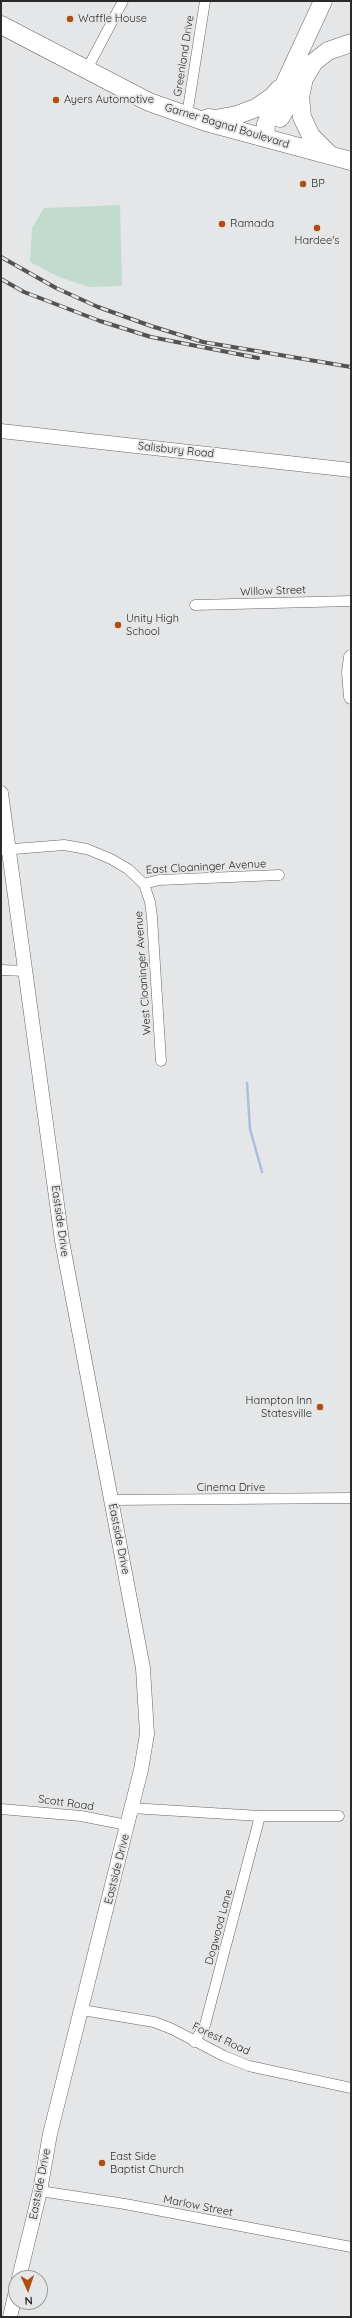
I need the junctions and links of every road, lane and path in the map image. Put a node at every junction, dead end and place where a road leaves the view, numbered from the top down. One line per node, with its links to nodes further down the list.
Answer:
1 (123, 1): 6 (street)
2 (205, 1): 9 (street, Greenland Drive)
3 (323, 1): 8 (highway)
4 (1, 25): 6 (highway, Garner Bagnal Boulevard)
5 (351, 44): 7 (highway)
6 (86, 70): 9 (highway, Garner Bagnal Boulevard)
7 (304, 76): 10 (highway); 11 (highway)
8 (286, 80): 9 (highway); 10 (highway)
9 (187, 115): 10 (highway, Garner Bagnal Boulevard)
10 (265, 138): 11 (highway, Garner Bagnal Boulevard)
11 (331, 156): 12 (highway, Garner Bagnal Boulevard)
12 (351, 161)
13 (1, 431): 14 (street, Salisbury Road)
14 (351, 470)
15 (351, 601): 16 (street, Willow Street)
16 (195, 605)
17 (351, 657): 18 (street)
18 (351, 697)
19 (1, 793): 20 (street, Eastside Drive)
20 (5, 849): 22 (street, East Cloaninger Avenue); 24 (street, Eastside Drive)
21 (279, 875): 22 (street, East Cloaninger Avenue)
22 (144, 884): 25 (street, West Cloaninger Avenue)
23 (1, 970): 24 (street)
24 (26, 971): 27 (street, Eastside Drive)
25 (161, 1061)
26 (351, 1498): 27 (street, Cinema Drive)
27 (111, 1500): 28 (street, Eastside Drive)
28 (132, 1808): 30 (street); 32 (street, Eastside Drive)
29 (1, 1809): 32 (street, Scott Road)
30 (260, 1816): 31 (street); 34 (street, Dogwood Lane)
31 (339, 1816)
32 (127, 1825): 33 (street, Eastside Drive)
33 (82, 2010): 34 (street, Forest Road); 36 (street, Eastside Drive)
34 (194, 2042): 35 (street, Forest Road)
35 (351, 2088)
36 (40, 2192): 37 (street, Marlow Street); 38 (street, Eastside Drive)
37 (351, 2247)
38 (21, 2270)

